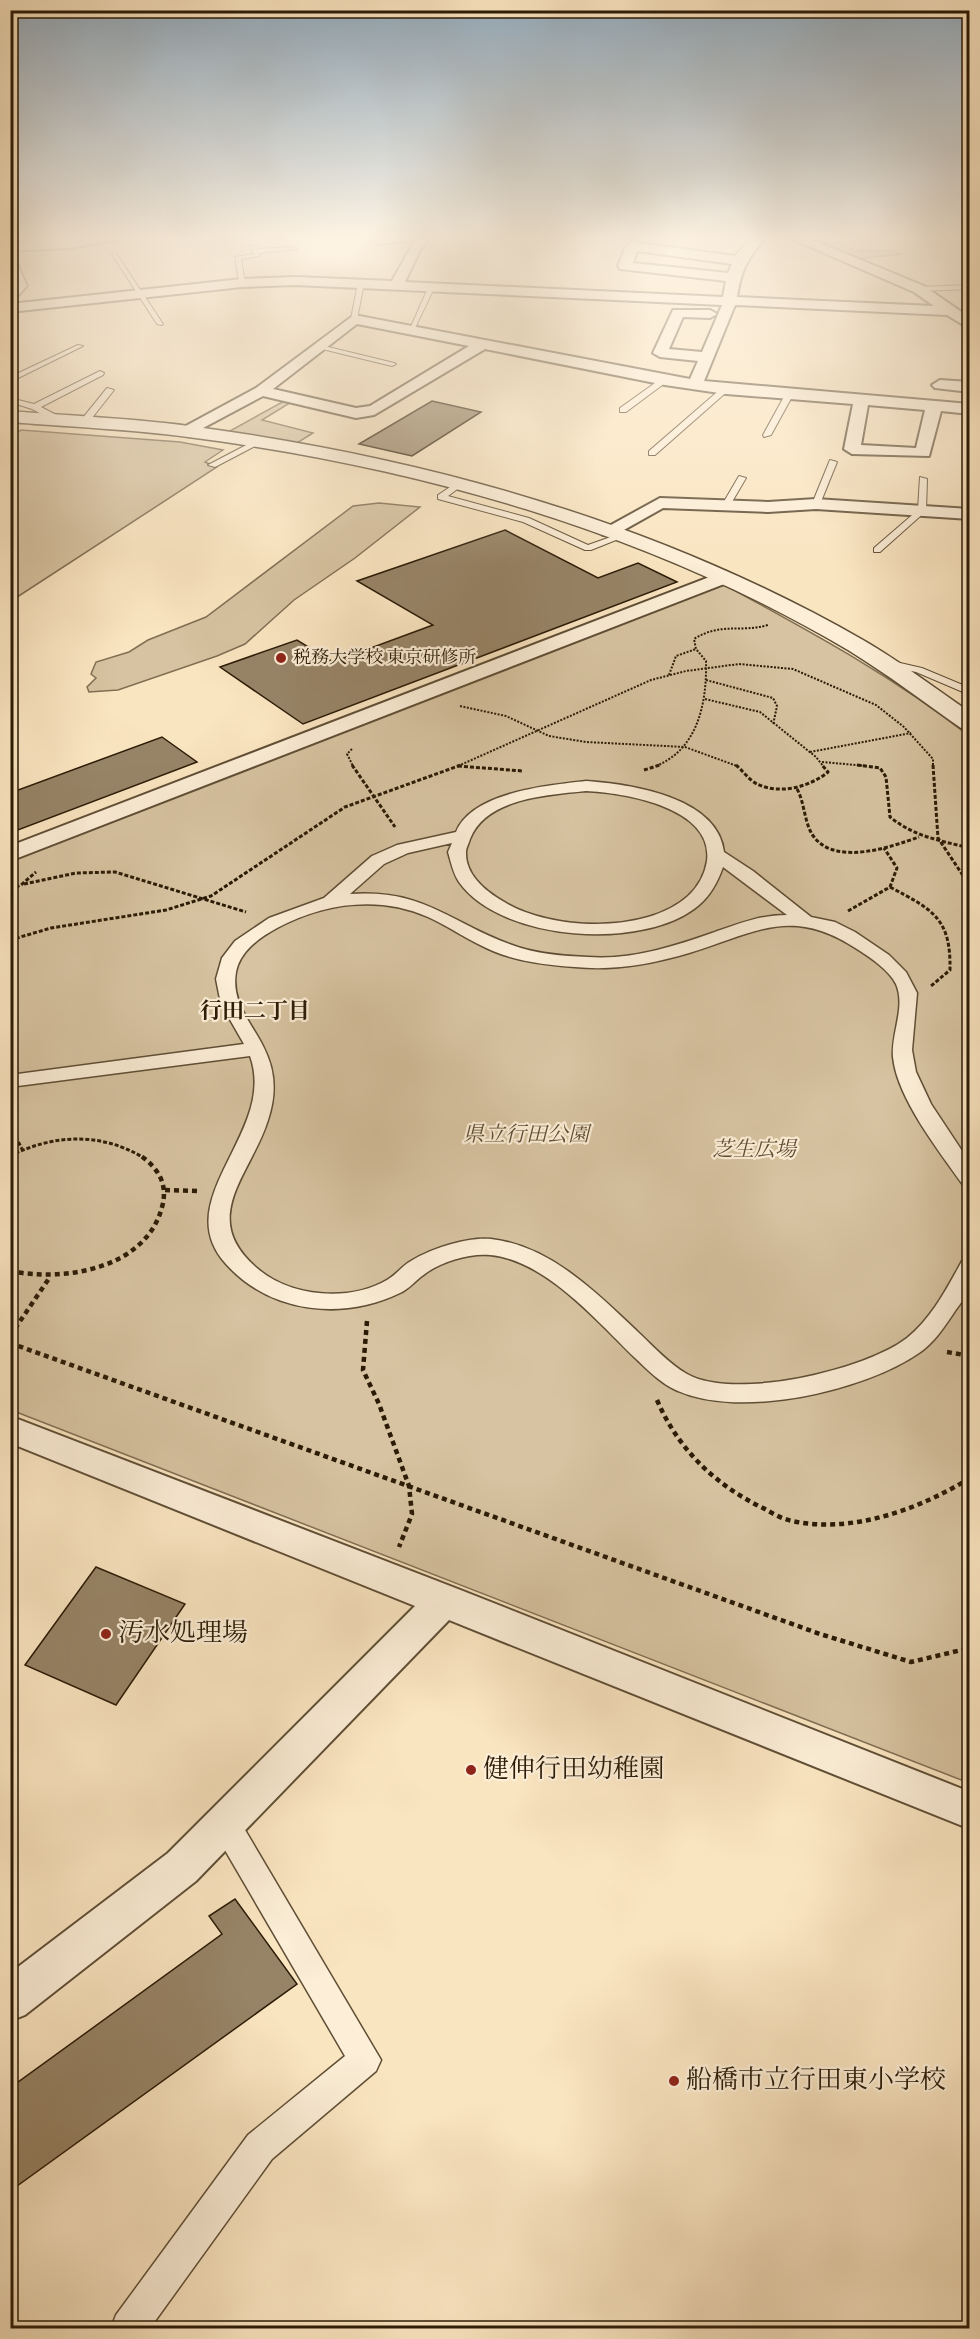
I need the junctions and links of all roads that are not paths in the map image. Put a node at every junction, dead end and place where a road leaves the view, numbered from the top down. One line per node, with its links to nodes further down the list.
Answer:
1 (481, 345): 17 (street)
2 (489, 345): 11 (street)
3 (664, 345): 7 (street)
4 (712, 345): 7 (street)
5 (80, 346): 10 (lane)
6 (320, 347): 8 (lane); 17 (street)
7 (707, 357): 12 (street)
8 (392, 364)
9 (100, 373): 22 (lane)
10 (10, 380)
11 (665, 380): 12 (street); 24 (lane)
12 (695, 384): 15 (street)
13 (940, 386): 14 (street)
14 (969, 387)
15 (726, 389): 18 (street); 31 (lane)
16 (110, 390): 27 (lane)
17 (261, 390): 28 (street)
18 (789, 394): 20 (street); 29 (lane)
19 (10, 400): 22 (lane)
20 (861, 400): 21 (street); 21 (street)
21 (934, 406): 23 (street)
22 (35, 407): 26 (lane)
23 (969, 409)
24 (623, 410)
25 (10, 416): 26 (street)
26 (57, 419): 27 (street)
27 (85, 421): 28 (street)
28 (188, 431): 30 (street)
29 (767, 435)
30 (256, 443): 33 (lane); 40 (street)
31 (652, 453)
32 (833, 462): 36 (lane)
33 (212, 465)
34 (742, 478): 37 (lane)
35 (923, 479): 38 (lane)
36 (816, 504): 37 (street); 38 (street)
37 (726, 506): 40 (street)
38 (922, 511): 39 (street); 41 (lane)
39 (969, 514)
40 (615, 534): 42 (street)
41 (877, 550)
42 (725, 577): 43 (street); 47 (street)
43 (884, 663): 44 (lane); 45 (street)
44 (969, 692)
45 (969, 723)
46 (463, 836): 48 (street); 48 (street); 49 (street)
47 (10, 854)
48 (718, 856): 50 (street)
49 (331, 901): 50 (street); 51 (street)
50 (805, 921): 53 (street)
51 (255, 1049): 52 (street); 54 (street)
52 (10, 1081)
53 (969, 1180)
54 (969, 1267)
55 (10, 1429): 56 (street)
56 (445, 1600): 57 (street); 58 (street)
57 (969, 1811)
58 (225, 1823): 59 (street); 60 (street)
59 (10, 2000)
60 (129, 2328)

